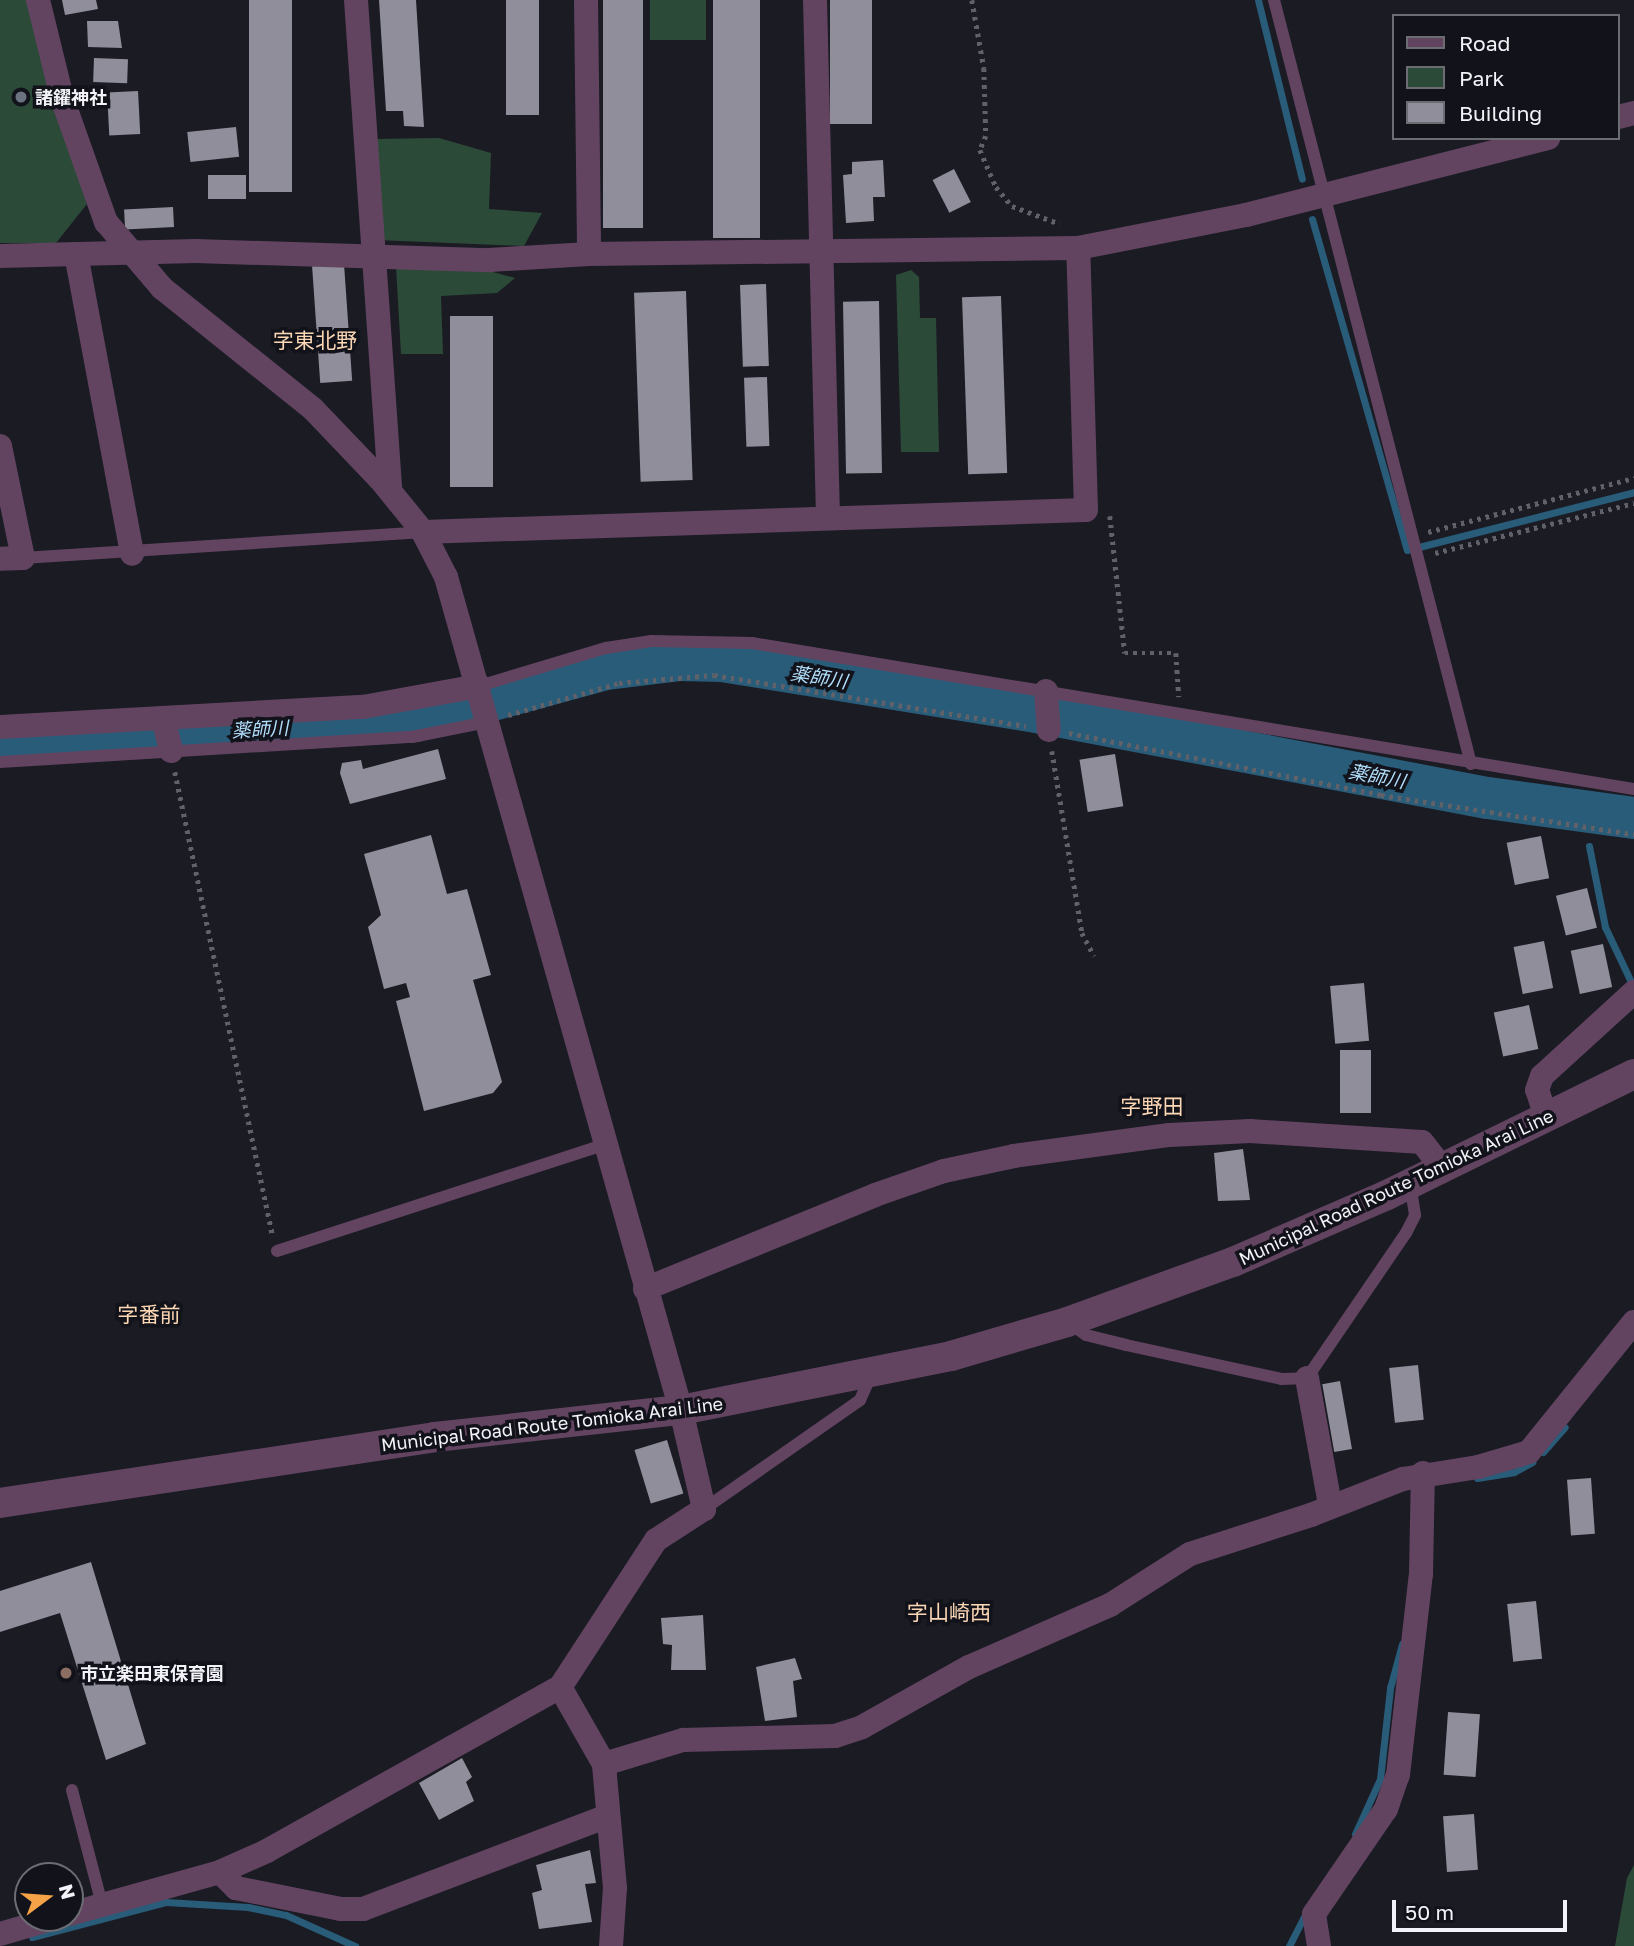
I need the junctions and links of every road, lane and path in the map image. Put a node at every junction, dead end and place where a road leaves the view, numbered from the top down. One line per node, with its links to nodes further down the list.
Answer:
1 (38, 0): 10 (street)
2 (356, 0): 12 (street)
3 (586, 0): 13 (street)
4 (816, 0): 14 (street)
5 (972, 0): 9 (path)
6 (1274, 0): 8 (lane)
7 (1540, 140): 8 (street)
8 (1326, 195): 9 (street); 23 (lane)
9 (1074, 238): 14 (street); 19 (street)
10 (130, 253): 11 (street); 12 (street); 18 (street)
11 (76, 254): 15 (street); 24 (street)
12 (370, 254): 13 (street); 18 (street)
13 (589, 254): 14 (street)
14 (822, 254): 21 (street)
15 (0, 256)
16 (0, 446): 26 (street)
17 (1634, 478): 23 (path)
18 (390, 491): 22 (street)
19 (1086, 501): 21 (street); 29 (path)
20 (1634, 503): 25 (path)
21 (828, 517): 22 (street)
22 (423, 533): 24 (lane); 27 (street)
23 (1415, 538): 25 (lane)
24 (132, 554): 26 (lane)
25 (1419, 557): 36 (lane)
26 (12, 558)
27 (479, 686): 28 (lane); 30 (street); 31 (street)
28 (1046, 691): 29 (lane); 33 (street)
29 (1181, 715): 36 (lane)
30 (163, 718): 32 (street); 34 (street)
31 (487, 722): 34 (lane); 42 (street)
32 (0, 727)
33 (1049, 730): 38 (path)
34 (171, 751): 35 (lane); 45 (path)
35 (0, 762)
36 (1471, 764): 37 (lane)
37 (1634, 789)
38 (1094, 956)
39 (1634, 992): 41 (street)
40 (1634, 1074): 41 (street, Municipal Road Route Tomioka Arai Line)
41 (1546, 1117): 43 (street, Municipal Road Route Tomioka Arai Line)
42 (603, 1145): 45 (lane); 46 (street)
43 (1442, 1168): 44 (street, Municipal Road Route Tomioka Arai Line); 46 (street)
44 (1410, 1183): 47 (street, Municipal Road Route Tomioka Arai Line); 50 (lane)
45 (276, 1251)
46 (645, 1289): 51 (street)
47 (1067, 1322): 49 (street, Municipal Road Route Tomioka Arai Line); 50 (lane)
48 (1634, 1322): 52 (street)
49 (871, 1375): 51 (street, Municipal Road Route Tomioka Arai Line); 55 (lane)
50 (1307, 1378): 54 (street)
51 (681, 1410): 53 (street, Municipal Road Route Tomioka Arai Line); 55 (street)
52 (1423, 1473): 54 (street); 64 (street)
53 (0, 1503)
54 (1330, 1505): 57 (street)
55 (704, 1509): 56 (street)
56 (560, 1687): 57 (street); 60 (street)
57 (604, 1764): 59 (street)
58 (72, 1790): 61 (lane)
59 (605, 1817): 60 (street); 63 (street)
60 (220, 1872): 61 (street)
61 (102, 1905): 62 (street)
62 (84, 1910)
63 (611, 1946)
64 (1319, 1946)

